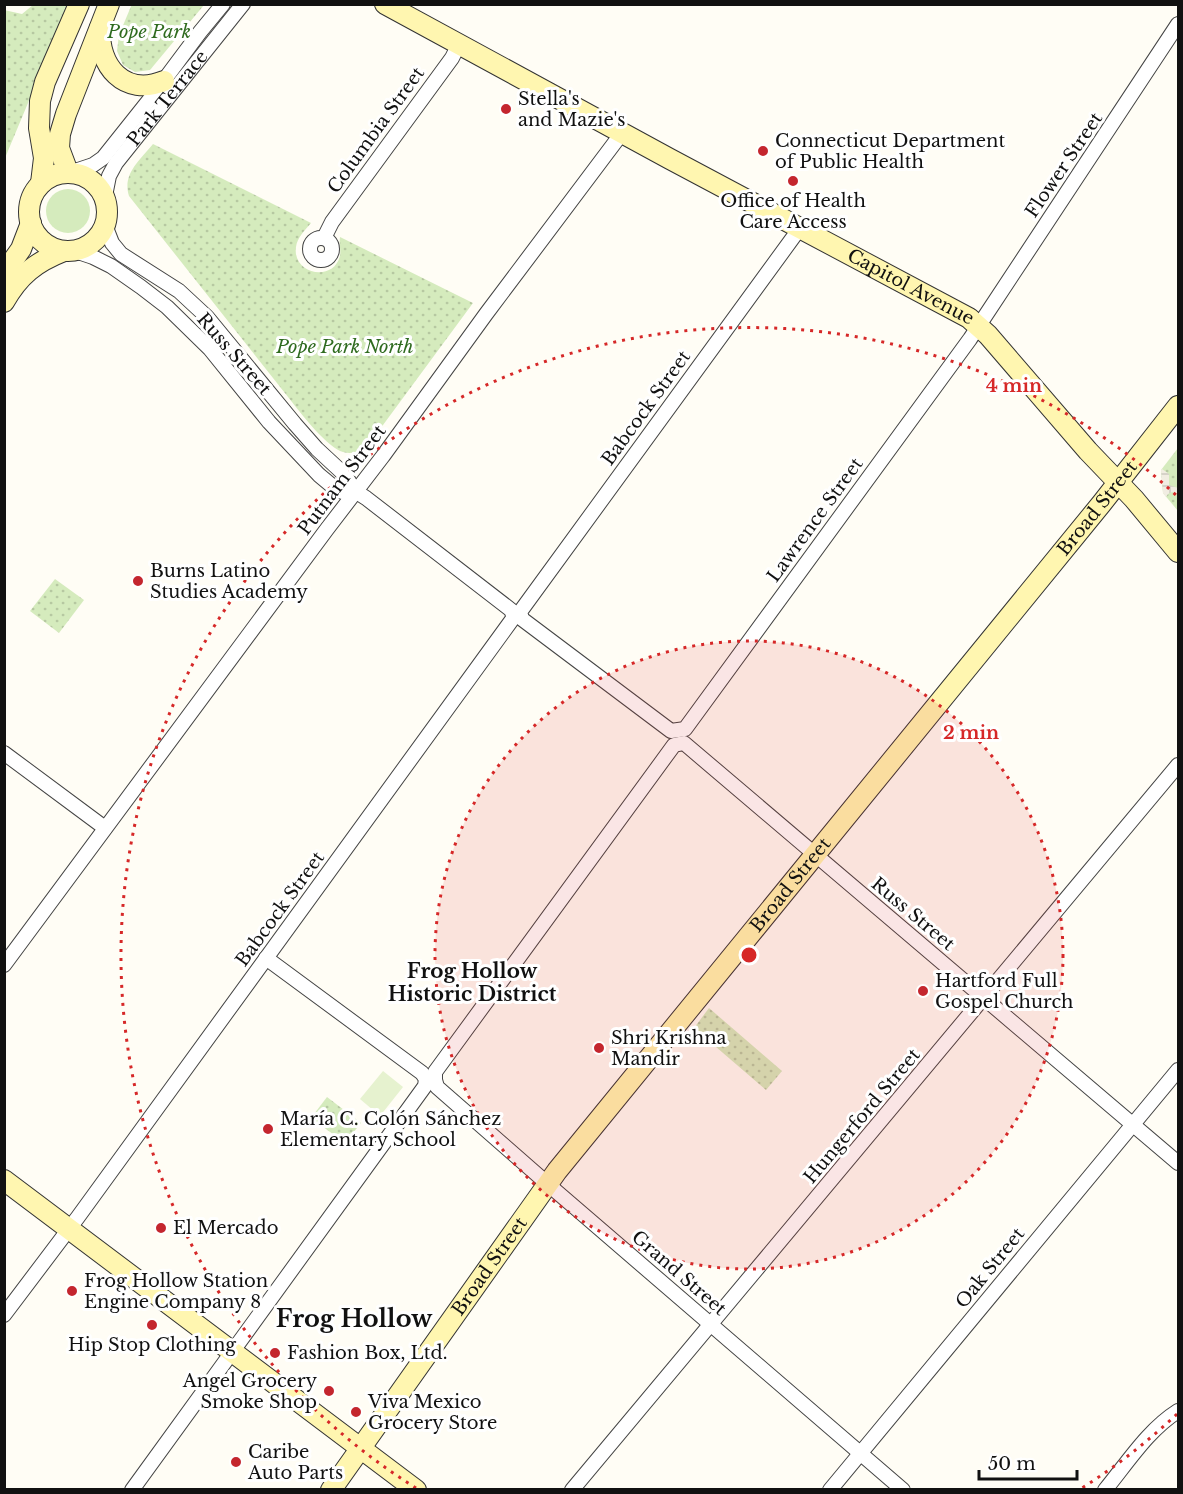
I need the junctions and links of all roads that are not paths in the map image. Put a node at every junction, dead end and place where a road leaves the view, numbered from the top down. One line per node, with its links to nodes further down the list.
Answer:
1 (79, 4): 12 (main road)
2 (109, 4): 7 (main road)
3 (223, 4): 9 (street, Park Terrace)
4 (243, 4): 13 (street, Park Terrace)
5 (385, 4): 8 (main road, Capitol Avenue)
6 (1179, 24): 21 (street, Flower Street)
7 (100, 25): 9 (main road); 11 (main road)
8 (459, 44): 10 (main road, Capitol Avenue); 17 (street, Columbia Street)
9 (164, 81): 11 (street, Park Terrace)
10 (622, 133): 16 (main road, Capitol Avenue); 24 (street, Putnam Street)
11 (70, 172): 12 (main road); 13 (main road)
12 (41, 183): 14 (main road)
13 (105, 196): 15 (main road)
14 (31, 224): 18 (main road); 19 (main road)
15 (105, 225): 18 (main road); 24 (street, Russ Street)
16 (800, 228): 21 (main road, Capitol Avenue); 26 (street, Babcock Street)
17 (324, 238)
18 (69, 251): 20 (main road); 24 (street, Russ Street)
19 (4, 273)
20 (4, 302)
21 (978, 326): 23 (main road, Capitol Avenue); 27 (street, Lawrence Street)
22 (1179, 406): 23 (main road, Broad Street)
23 (1118, 483): 25 (main road, Capitol Avenue); 31 (main road, Broad Street)
24 (355, 491): 26 (street, Russ Street); 30 (street, Putnam Street)
25 (1179, 552)
26 (516, 610): 27 (street, Russ Street); 32 (street, Babcock Street)
27 (678, 737): 31 (street, Russ Street); 36 (street, Lawrence Street)
28 (4, 753): 30 (street)
29 (1179, 765): 34 (street, Hungerford Street)
30 (105, 828): 33 (street, Putnam Street)
31 (815, 855): 34 (street, Russ Street); 40 (main road, Broad Street)
32 (266, 958): 36 (street, Grand Street); 41 (street, Babcock Street)
33 (5, 965)
34 (984, 997): 37 (street, Russ Street); 43 (street, Hungerford Street)
35 (1179, 1070): 37 (street, Oak Street)
36 (430, 1080): 40 (street, Grand Street); 44 (street, Lawrence Street)
37 (1133, 1124): 38 (street, Russ Street); 47 (street, Oak Street)
38 (1179, 1163)
39 (4, 1180): 41 (main road)
40 (548, 1184): 43 (street, Grand Street); 46 (main road, Broad Street)
41 (69, 1228): 42 (street, Babcock Street); 44 (main road)
42 (4, 1315)
43 (711, 1324): 47 (street, Grand Street); 51 (street, Hungerford Street)
44 (233, 1352): 46 (main road); 48 (street, Lawrence Street)
45 (1179, 1411): 54 (street)
46 (361, 1448): 49 (main road, Broad Street); 50 (main road)
47 (860, 1453): 52 (street, Oak Street); 53 (street, Grand Street)
48 (132, 1490)
49 (331, 1490)
50 (416, 1490)
51 (572, 1490)
52 (830, 1490)
53 (903, 1490)
54 (1105, 1490)

